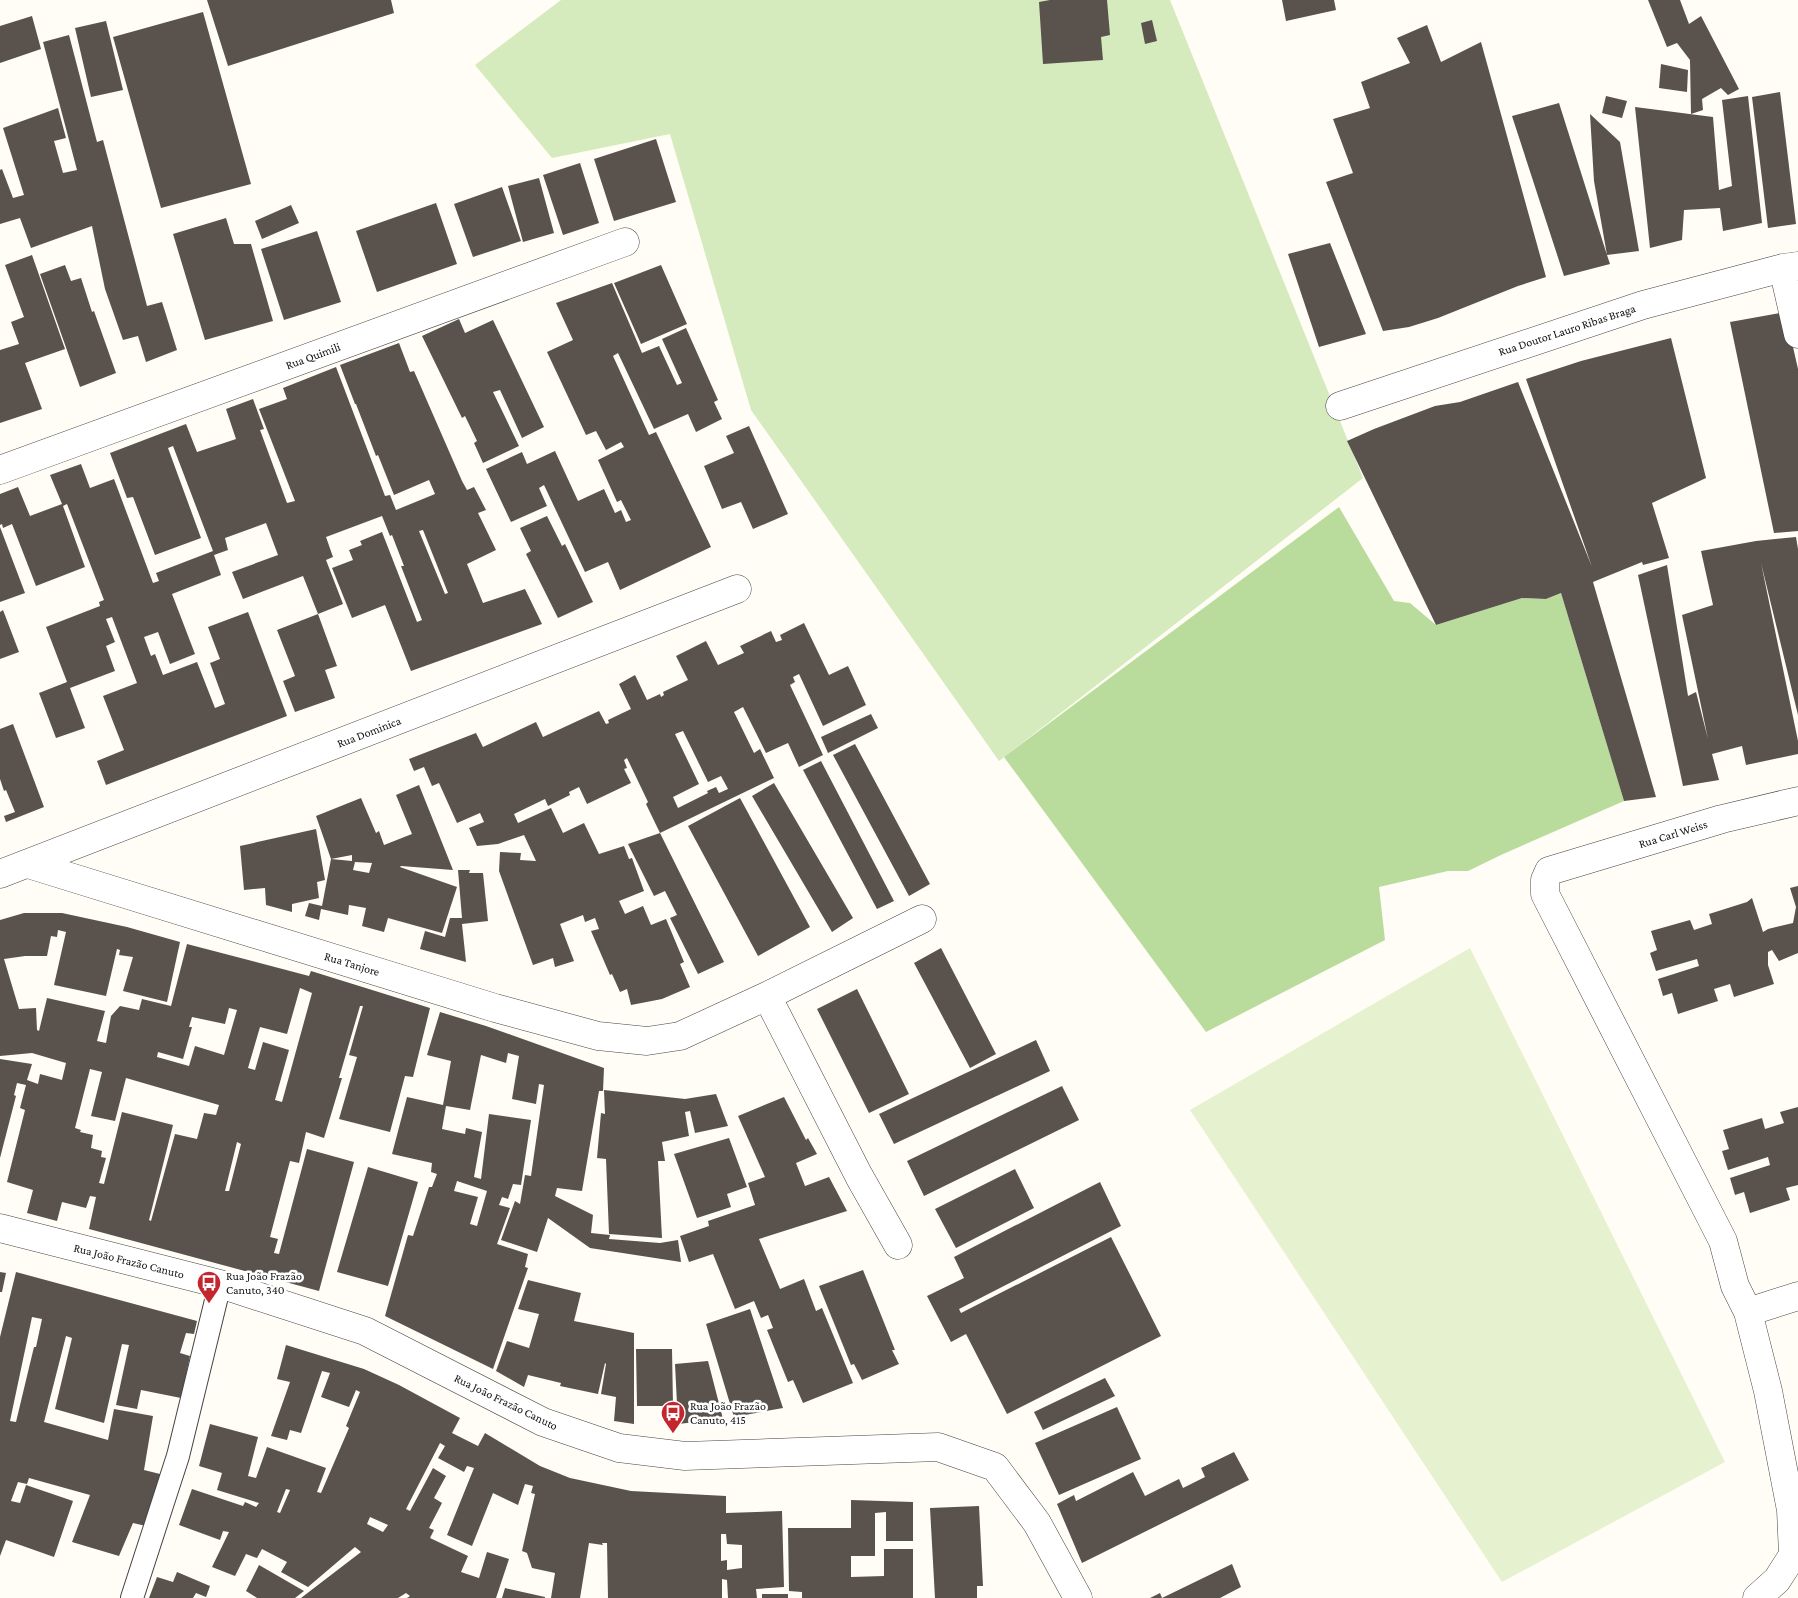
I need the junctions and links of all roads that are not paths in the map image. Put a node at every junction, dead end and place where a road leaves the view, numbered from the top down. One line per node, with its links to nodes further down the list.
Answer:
1 (625, 242): 5 (street, Rua Quimili)
2 (1790, 267): 3 (street); 4 (street, Rua Doutor Lauro Ribas Braga)
3 (1798, 334)
4 (1340, 406)
5 (0, 470)
6 (737, 589): 8 (street, Rua Dominica)
7 (1798, 802): 16 (street, Rua Carl Weiss)
8 (28, 864): 9 (street, Rua Dominica); 11 (street, Rua Tanjore)
9 (0, 874)
10 (922, 920): 11 (street, Rua Tanjore)
11 (767, 996): 13 (street)
12 (0, 1228): 14 (street, Rua João Frazão Canuto)
13 (898, 1245)
14 (220, 1284): 17 (lane); 18 (street, Rua João Frazão Canuto)
15 (1798, 1296): 16 (street)
16 (1748, 1312): 19 (street)
17 (132, 1598)
18 (1078, 1598)
19 (1757, 1598)

